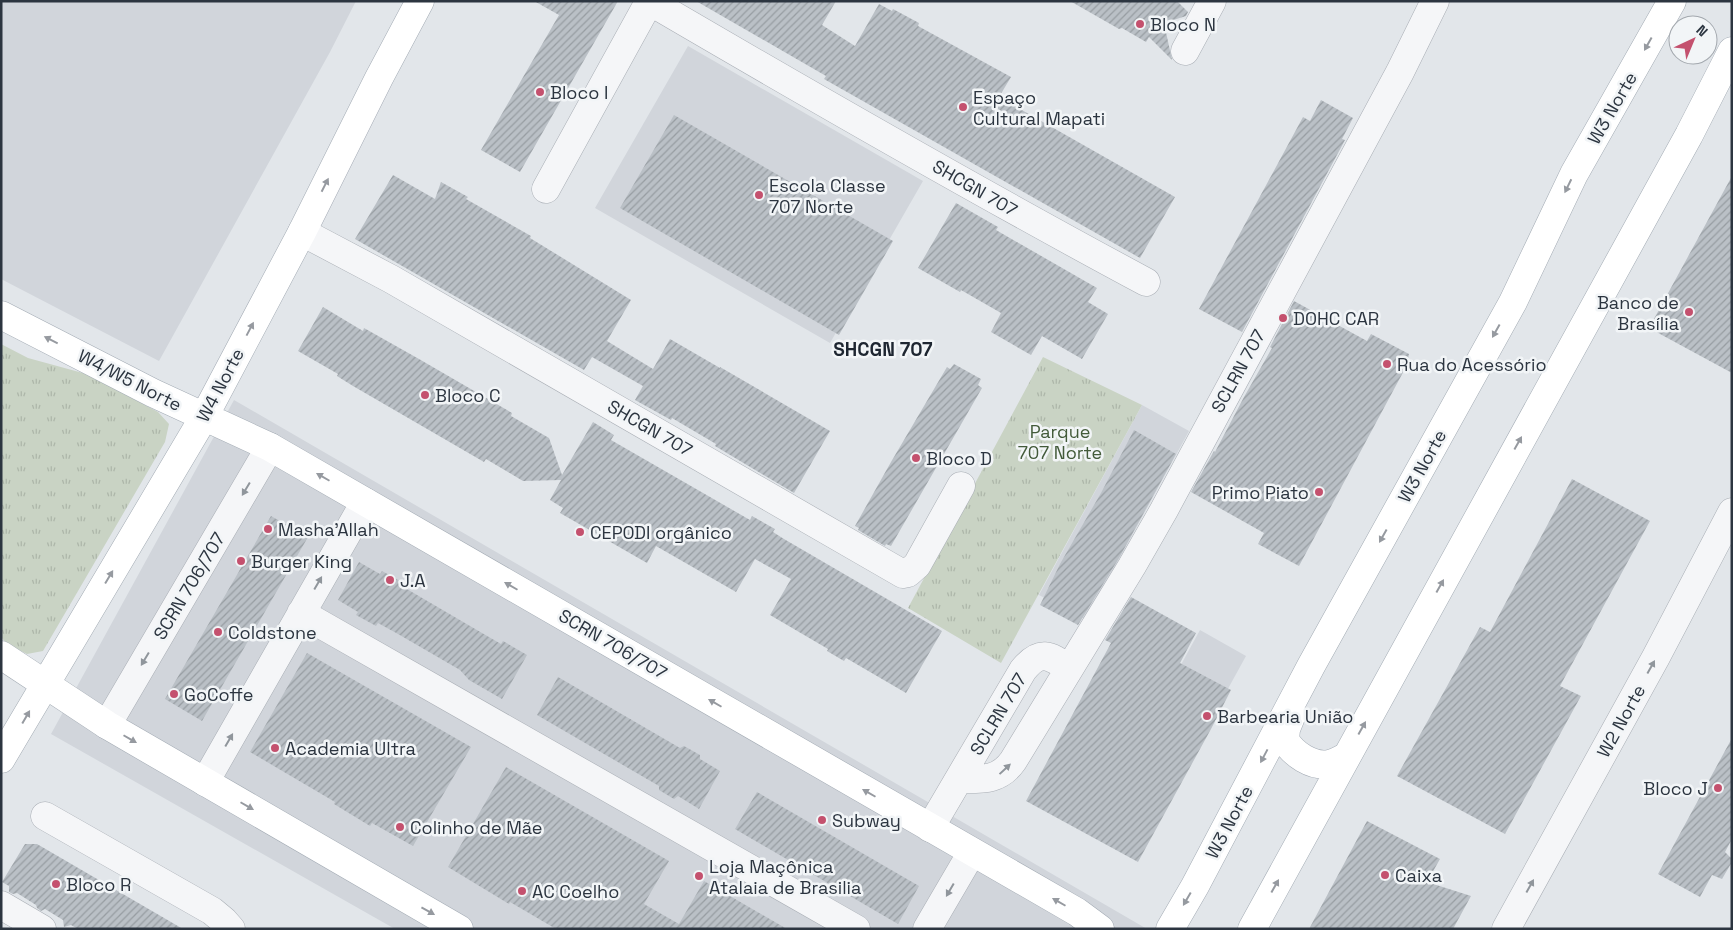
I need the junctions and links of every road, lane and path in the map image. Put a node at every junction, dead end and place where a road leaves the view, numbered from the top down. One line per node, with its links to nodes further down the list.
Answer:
1 (420, 1): 9 (main road, W4 Norte, one-way to 1)
2 (1212, 1): 6 (street)
3 (1435, 1): 20 (street, SCLRN 707)
4 (1672, 1): 19 (main road, W3 Norte, one-way to 19)
5 (649, 2): 8 (street, SHCGN 707); 10 (street, SHCGN 707)
6 (1185, 51)
7 (1732, 51): 23 (main road, one-way to 7)
8 (546, 189)
9 (302, 232): 12 (main road, W4 Norte, one-way to 9); 14 (street, SHCGN 707)
10 (1146, 282)
11 (1, 315): 12 (main road, W4/W5 Norte, one-way to 11)
12 (204, 416): 13 (main road, W4/W5 Norte); 21 (main road, W4 Norte, one-way to 12)
13 (270, 447): 15 (main road, W4/W5 Norte, one-way to 13); 22 (street, SCRN 706/707, one-way to 22)
14 (961, 486)
15 (366, 502): 17 (street, one-way to 15); 28 (main road, SCRN 706/707, one-way to 15)
16 (1732, 512): 39 (street, W2 Norte, one-way to 16)
17 (301, 613): 26 (street, one-way to 17); 34 (street)
18 (1, 655): 21 (main road)
19 (1311, 666): 23 (main road); 37 (main road, W3 Norte, one-way to 37)
20 (1069, 668): 25 (street, SCLRN 707, one-way to 20); 25 (street, SCLRN 707)
21 (45, 685): 22 (main road); 24 (main road, W4 Norte, one-way to 21)
22 (106, 725): 26 (main road, one-way to 26)
23 (1347, 756): 38 (main road, one-way to 23)
24 (1, 759)
25 (959, 779): 28 (street, SCLRN 707)
26 (204, 782): 33 (main road, one-way to 33)
27 (45, 816): 32 (street)
28 (930, 828): 29 (main road, SCRN 706/707)
29 (972, 852): 35 (street, one-way to 35); 36 (main road, SCRN 706/707, one-way to 29)
30 (1, 905): 31 (street)
31 (42, 929)
32 (231, 929)
33 (459, 929)
34 (856, 929)
35 (927, 929)
36 (1100, 929)
37 (1170, 929)
38 (1252, 929)
39 (1506, 929)

